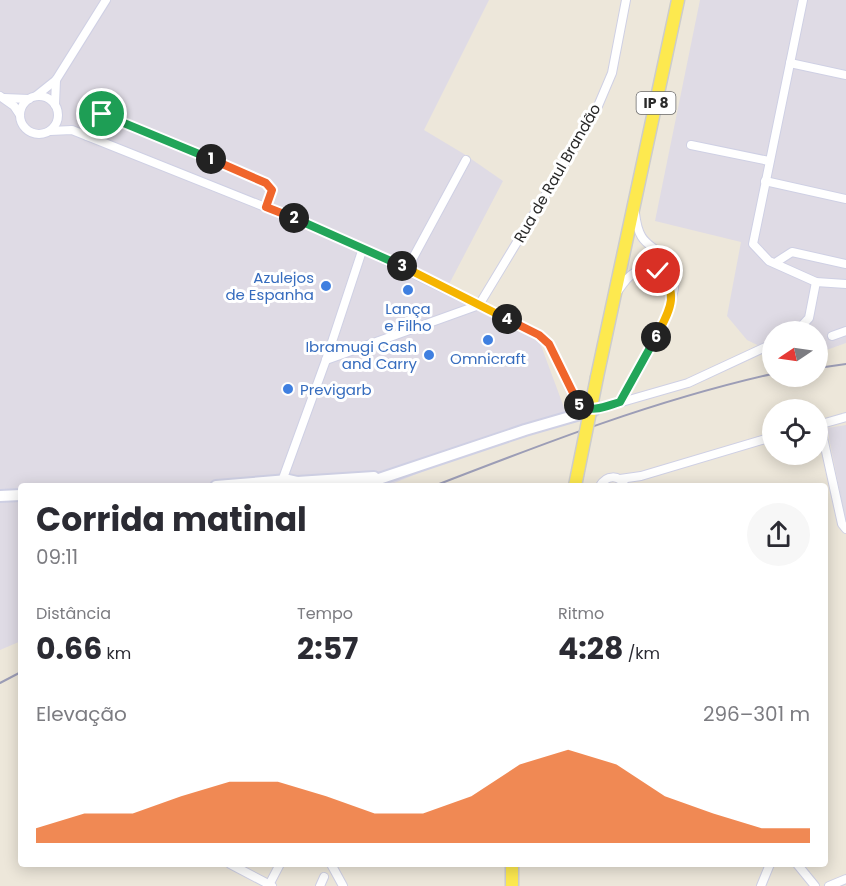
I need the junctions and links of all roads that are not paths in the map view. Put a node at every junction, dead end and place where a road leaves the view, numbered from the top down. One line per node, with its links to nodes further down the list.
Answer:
1 (106, 0): 7 (street)
2 (626, 0): 31 (street, Rua de Raul Brandão)
3 (678, 0): 21 (main road, IP 8)
4 (803, 0): 5 (street)
5 (790, 63): 6 (street); 18 (street)
6 (846, 75)
7 (56, 80): 9 (street); 10 (street)
8 (2, 97): 9 (street); 12 (street)
9 (33, 97): 10 (street); 12 (street)
10 (55, 105): 11 (street)
11 (59, 114): 13 (street); 14 (street)
12 (20, 115): 14 (street)
13 (72, 130): 14 (street); 15 (street)
14 (50, 131)
15 (87, 136): 22 (street); 22 (street)
16 (691, 145): 18 (street)
17 (466, 160): 26 (street)
18 (769, 161): 19 (street)
19 (765, 181): 20 (street); 24 (street)
20 (846, 199)
21 (635, 206): 29 (main road, IP 8); 30 (street)
22 (266, 207): 23 (street)
23 (363, 248): 26 (street); 36 (street)
24 (775, 263): 25 (street); 27 (street)
25 (846, 264)
26 (407, 269): 31 (street)
27 (816, 282): 28 (street); 32 (street)
28 (846, 284)
29 (615, 295): 30 (street); 49 (main road, IP 8, bridge)
30 (673, 297): 37 (street)
31 (479, 305): 36 (street); 38 (street)
32 (806, 321)
33 (846, 331): 34 (street)
34 (832, 336)
35 (762, 349): 37 (street)
36 (326, 360): 42 (street)
37 (620, 402): 38 (street)
38 (594, 410): 44 (street)
39 (846, 417): 40 (street)
40 (828, 422)
41 (762, 440): 52 (street)
42 (288, 463): 45 (street); 46 (street)
43 (828, 463): 55 (street)
44 (389, 476): 47 (street); 48 (street)
45 (278, 483): 46 (street)
46 (298, 483): 47 (street)
47 (333, 483)
48 (367, 483)
49 (576, 483)
50 (601, 483): 51 (street)
51 (622, 483)
52 (626, 483)
53 (18, 495): 54 (street)
54 (0, 496)
55 (846, 529)
56 (237, 867): 64 (street)
57 (279, 867): 64 (street)
58 (333, 867): 66 (street)
59 (512, 867): 67 (main road)
60 (769, 867): 68 (street)
61 (799, 867): 69 (street)
62 (324, 877): 65 (street)
63 (846, 879): 70 (street)
64 (271, 885)
65 (320, 886)
66 (343, 886)
67 (512, 886)
68 (761, 886)
69 (815, 886)
70 (830, 886)

